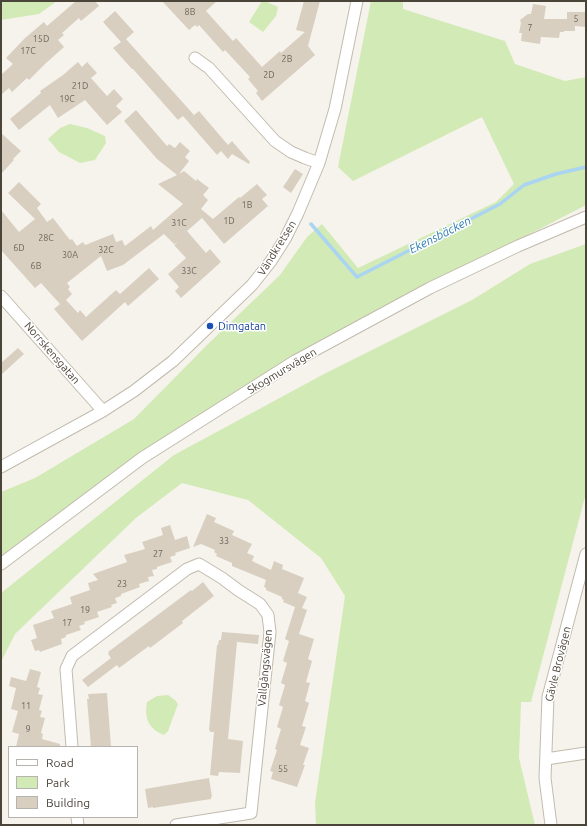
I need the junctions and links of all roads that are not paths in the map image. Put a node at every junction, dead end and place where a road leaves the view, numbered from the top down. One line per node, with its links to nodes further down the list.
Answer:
1 (357, 1): 3 (street, Vändkretsen)
2 (195, 58): 3 (street)
3 (319, 163): 6 (street, Vändkretsen)
4 (586, 216): 9 (street, Skogmursvägen)
5 (1, 296): 6 (street, Norrskensgatan)
6 (103, 411): 7 (street, Vändkretsen)
7 (1, 467)
8 (586, 554): 12 (street, Gävle Brovägen)
9 (1, 564)
10 (72, 746): 13 (street, Vallgångsvägen)
11 (586, 753): 12 (street)
12 (546, 759): 14 (street, Gävle Brovägen)
13 (176, 825)
14 (551, 825)

